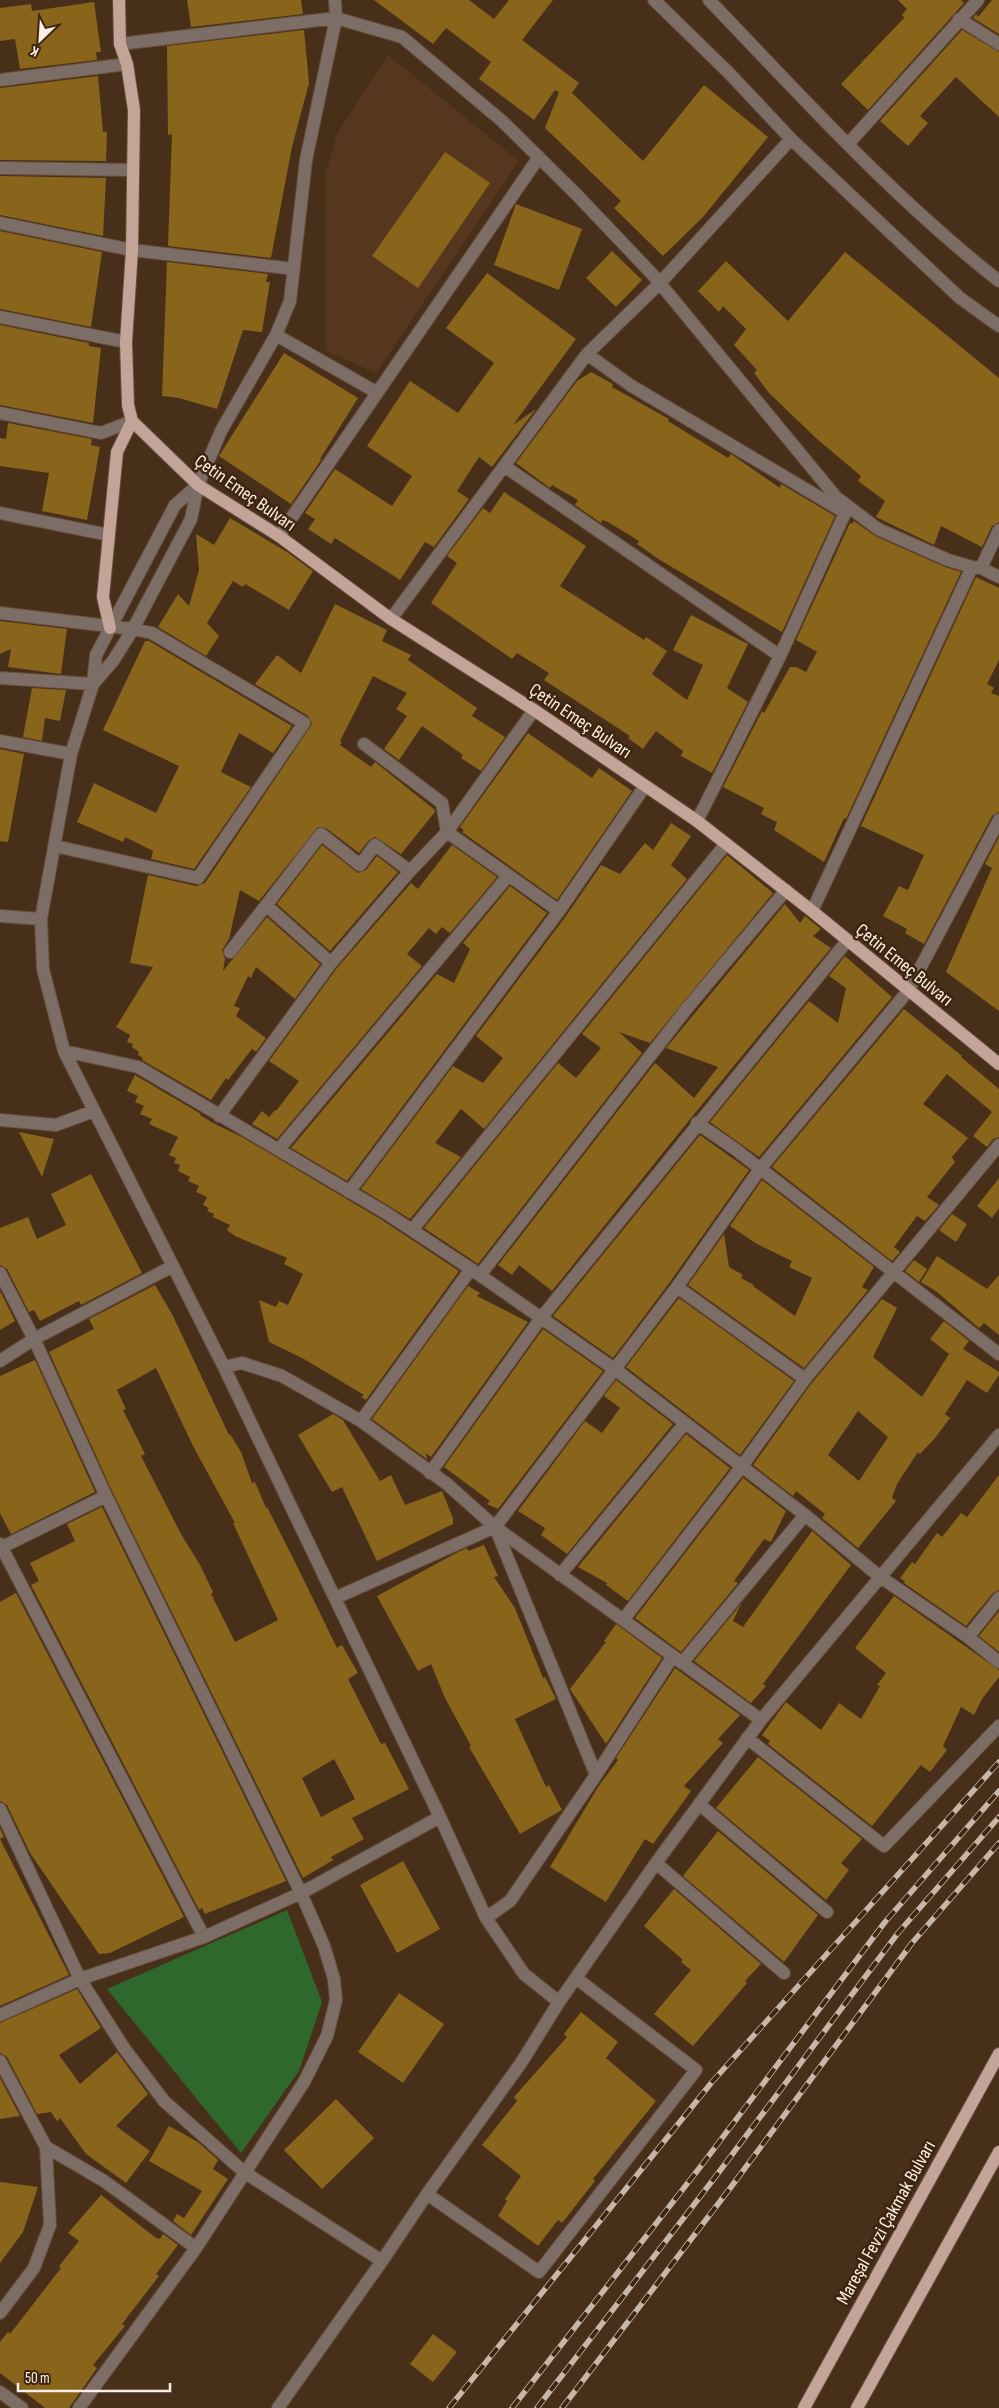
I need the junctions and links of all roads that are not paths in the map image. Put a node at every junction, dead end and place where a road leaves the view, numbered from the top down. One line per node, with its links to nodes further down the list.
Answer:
1 (119, 0): 8 (main road)
2 (335, 0): 6 (street)
3 (654, 0): 12 (street)
4 (709, 0): 13 (street)
5 (975, 1): 7 (street)
6 (336, 18): 8 (street); 14 (street); 19 (street)
7 (959, 19): 9 (street); 13 (street)
8 (120, 44): 10 (main road)
9 (999, 44)
10 (127, 64): 11 (street); 16 (main road)
11 (0, 80)
12 (791, 139): 21 (street); 23 (street)
13 (848, 144): 20 (street)
14 (539, 157): 21 (street); 27 (street)
15 (0, 168): 16 (street)
16 (133, 170): 18 (main road)
17 (0, 223): 18 (street)
18 (132, 250): 19 (street); 25 (main road)
19 (294, 269): 24 (street)
20 (999, 281)
21 (660, 282): 26 (street); 34 (street)
22 (0, 317): 25 (street)
23 (999, 326)
24 (276, 335): 27 (street); 31 (street)
25 (126, 342): 29 (main road)
26 (587, 354): 30 (street); 33 (street)
27 (376, 392): 37 (street)
28 (0, 413): 29 (street)
29 (132, 421): 31 (main road, Çetin Emeç Bulvarı); 36 (main road)
30 (504, 466): 41 (street); 44 (street)
31 (198, 485): 37 (main road, Çetin Emeç Bulvarı); 42 (street); 43 (street)
32 (0, 513): 36 (street)
33 (845, 513): 34 (street); 44 (street)
34 (878, 529): 38 (street)
35 (999, 530): 38 (street)
36 (108, 535): 42 (main road)
37 (279, 536): 41 (main road, Çetin Emeç Bulvarı)
38 (977, 568): 39 (street); 62 (street)
39 (999, 577)
40 (0, 613): 42 (street)
41 (391, 619): 47 (main road, Çetin Emeç Bulvarı)
42 (110, 628): 43 (street); 46 (street)
43 (133, 629): 46 (street); 56 (street)
44 (780, 656): 53 (street)
45 (0, 678): 46 (street)
46 (93, 684): 50 (street)
47 (534, 710): 51 (main road, Çetin Emeç Bulvarı); 54 (street)
48 (0, 740): 50 (street)
49 (364, 744): 54 (street)
50 (71, 754): 56 (street)
51 (645, 786): 53 (main road, Çetin Emeç Bulvarı); 61 (street)
52 (999, 820): 68 (street)
53 (697, 821): 55 (main road, Çetin Emeç Bulvarı)
54 (447, 832): 57 (street); 58 (street)
55 (725, 845): 59 (main road, Çetin Emeç Bulvarı); 79 (street)
56 (55, 846): 64 (street)
57 (410, 870): 60 (street); 67 (street)
58 (508, 876): 61 (street); 76 (street)
59 (786, 890): 62 (main road, Çetin Emeç Bulvarı); 81 (street)
60 (266, 906): 66 (street); 67 (street)
61 (559, 911): 78 (street)
62 (812, 911): 65 (main road, Çetin Emeç Bulvarı)
63 (0, 916): 64 (street)
64 (41, 919): 69 (street)
65 (847, 941): 68 (main road, Çetin Emeç Bulvarı); 74 (street)
66 (230, 952)
67 (331, 963): 72 (street)
68 (908, 991): 70 (main road, Çetin Emeç Bulvarı); 77 (street)
69 (64, 1051): 71 (street); 72 (street)
70 (999, 1064)
71 (94, 1111): 73 (street); 80 (street)
72 (219, 1116): 76 (street)
73 (0, 1120)
74 (697, 1123): 77 (street); 85 (street)
75 (999, 1145): 82 (street)
76 (279, 1149): 78 (street)
77 (760, 1169): 82 (street); 84 (street)
78 (349, 1192): 79 (street)
79 (412, 1230): 81 (street)
80 (173, 1266): 86 (street); 89 (street)
81 (475, 1272): 85 (street); 92 (street)
82 (892, 1272): 87 (street); 91 (street)
83 (0, 1273): 86 (street)
84 (677, 1286): 90 (street); 91 (street)
85 (541, 1318): 90 (street); 96 (street)
86 (34, 1339): 88 (street); 97 (street)
87 (999, 1354)
88 (0, 1361)
89 (224, 1367): 92 (street); 103 (street)
90 (615, 1370): 93 (street); 99 (street)
91 (805, 1379): 95 (street)
92 (361, 1421): 96 (street)
93 (685, 1422): 95 (street); 101 (street)
94 (999, 1435): 102 (street)
95 (742, 1466): 98 (street); 105 (street)
96 (430, 1473): 99 (street)
97 (106, 1496): 100 (street); 117 (street)
98 (805, 1515): 102 (street); 107 (street)
99 (495, 1528): 101 (street); 103 (street); 112 (street)
100 (1, 1546): 120 (street)
101 (560, 1575): 105 (street)
102 (879, 1576): 106 (street); 109 (street)
103 (336, 1598): 115 (street)
104 (999, 1598): 106 (street)
105 (623, 1620): 107 (street)
106 (968, 1636): 108 (street)
107 (677, 1660): 109 (street); 112 (street)
108 (999, 1662)
109 (761, 1720): 111 (street)
110 (999, 1726): 111 (street)
111 (747, 1738): 113 (street)
112 (596, 1775): 119 (street)
113 (699, 1804): 116 (street); 118 (street)
114 (0, 1809): 123 (street)
115 (440, 1817): 117 (street); 119 (street)
116 (656, 1863): 121 (street); 122 (street)
117 (301, 1893): 120 (street); 130 (street)
118 (827, 1912)
119 (486, 1918): 124 (street)
120 (204, 1937): 123 (street)
121 (784, 1973)
122 (576, 1978): 124 (street); 131 (street)
123 (80, 1980): 125 (street); 130 (street)
124 (559, 2002): 131 (street)
125 (0, 2015)
126 (999, 2054): 139 (main road, Mareşal Fevzi Çakmak Bulvarı)
127 (0, 2060): 128 (street)
128 (46, 2147): 132 (street); 134 (street)
129 (999, 2152): 140 (main road)
130 (244, 2172): 132 (street); 133 (street)
131 (426, 2194): 133 (street)
132 (196, 2248): 137 (street)
133 (382, 2261): 138 (street)
134 (0, 2313)
135 (0, 2392): 136 (street)
136 (14, 2406)
137 (79, 2408)
138 (278, 2408)
139 (804, 2408)
140 (857, 2408)

